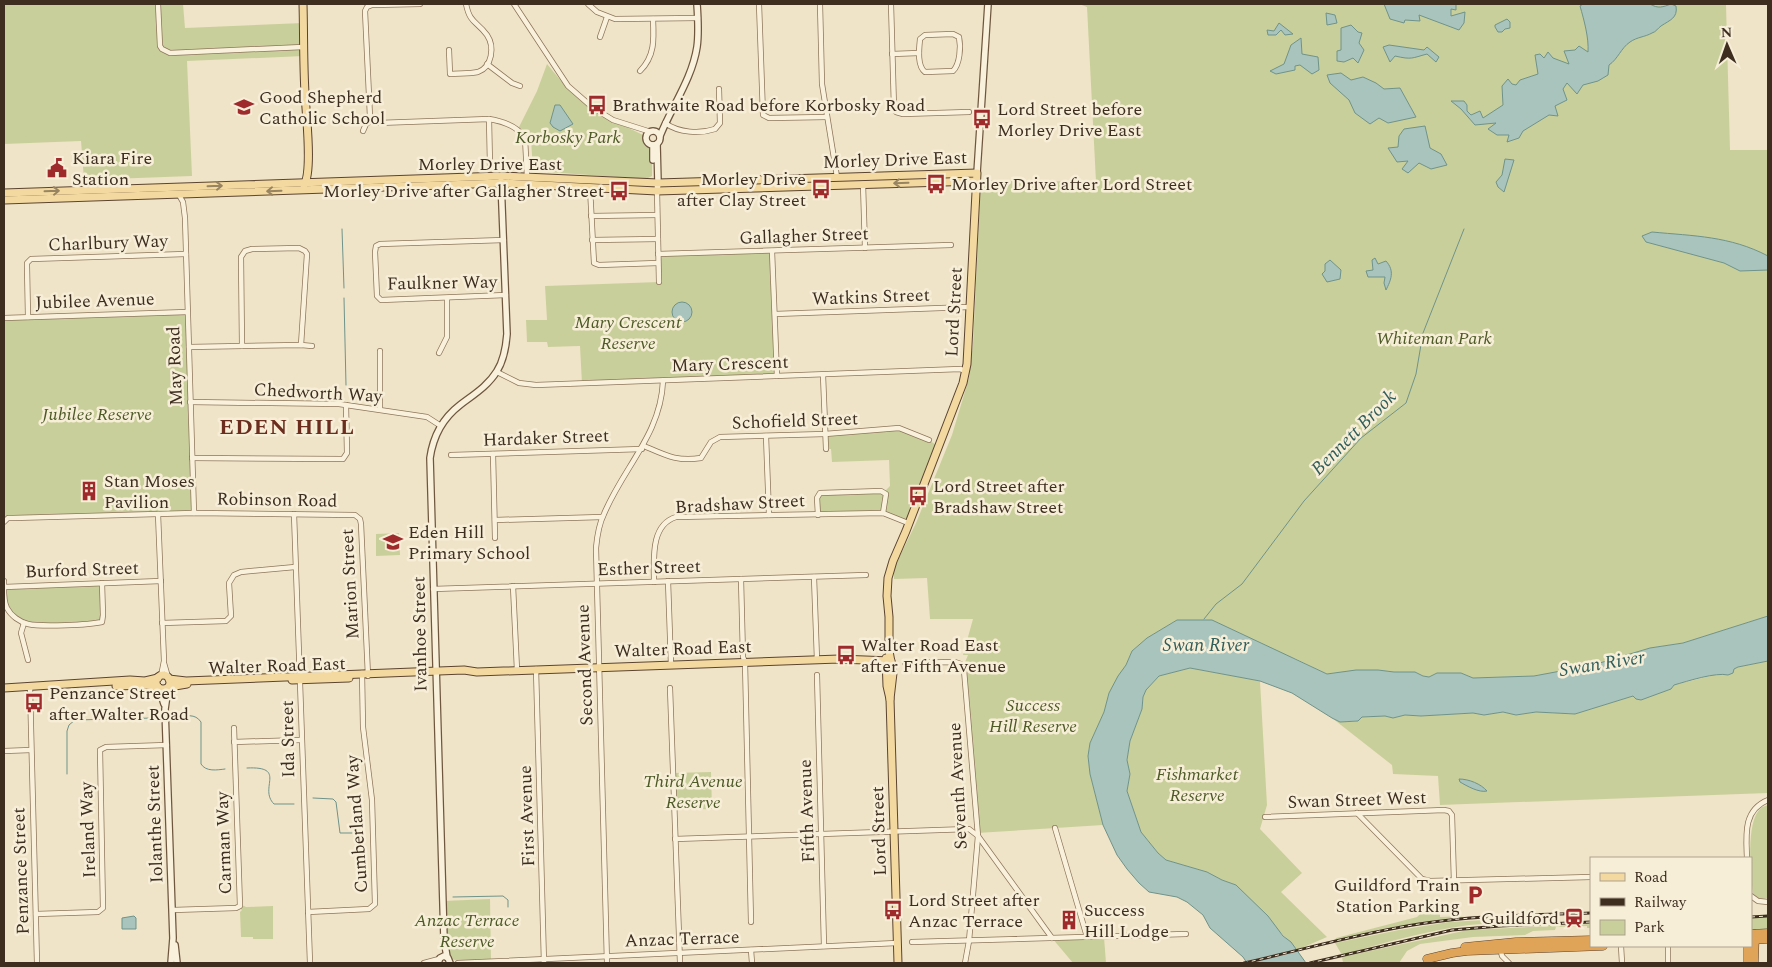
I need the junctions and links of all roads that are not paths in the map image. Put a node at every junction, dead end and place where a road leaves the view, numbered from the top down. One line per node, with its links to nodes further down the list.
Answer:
1 (158, 4): 16 (street)
2 (303, 4): 16 (main road)
3 (420, 4): 27 (street)
4 (466, 4): 20 (street)
5 (514, 4): 30 (street)
6 (588, 4): 12 (street)
7 (697, 4): 13 (street)
8 (759, 4): 25 (street)
9 (820, 4): 25 (street)
10 (891, 4): 19 (street)
11 (988, 4): 34 (street, Lord Street)
12 (607, 17): 14 (street); 15 (street)
13 (698, 18): 14 (street); 28 (street)
14 (653, 20): 21 (street)
15 (600, 36)
16 (304, 47): 39 (main road)
17 (449, 50): 20 (street)
18 (919, 53): 18 (street); 19 (street)
19 (892, 54): 24 (street)
20 (487, 64): 22 (street)
21 (640, 71)
22 (520, 86)
23 (719, 89): 28 (street)
24 (969, 112)
25 (827, 117): 36 (street)
26 (488, 119): 27 (street); 33 (street); 35 (street)
27 (372, 120): 29 (street)
28 (665, 124): 30 (street); 31 (street)
29 (363, 132)
30 (651, 133): 31 (street); 32 (street)
31 (660, 136): 32 (street)
32 (655, 145): 40 (street)
33 (490, 165)
34 (977, 173): 36 (main road, Morley Drive East); 38 (main road, Lord Street)
35 (527, 176): 37 (main road, Morley Drive East); 40 (main road, Morley Drive East)
36 (837, 177): 40 (main road, Morley Drive East)
37 (501, 179): 39 (main road, Morley Drive East); 42 (main road, Morley Drive East); 45 (main road, Morley Drive East); 58 (street, Ivanhoe Street)
38 (976, 181): 41 (main road, Morley Drive East, one-way to 41); 69 (main road, Lord Street)
39 (306, 182): 43 (main road, Morley Drive East, one-way to 39); 44 (main road); 45 (main road)
40 (656, 183): 46 (street)
41 (863, 184): 46 (main road, Morley Drive East); 61 (street)
42 (590, 188): 46 (main road, Morley Drive East); 55 (street)
43 (80, 190): 47 (main road, Morley Drive East, one-way to 43); 51 (main road)
44 (294, 190): 45 (main road, Morley Drive East); 49 (main road, Morley Drive East, one-way to 49)
45 (323, 190)
46 (656, 191): 54 (street)
47 (28, 192): 48 (main road, Morley Drive East); 52 (main road)
48 (4, 193)
49 (189, 194): 50 (main road, Morley Drive East); 56 (street, May Road)
50 (179, 195): 51 (main road, Morley Drive East); 56 (street, May Road)
51 (89, 198): 52 (main road, Morley Drive East)
52 (39, 199): 53 (main road, Morley Drive East)
53 (4, 200)
54 (657, 215): 55 (street); 57 (street)
55 (592, 216): 59 (street)
56 (185, 218): 63 (street, May Road)
57 (658, 239): 59 (street); 64 (street)
58 (504, 240): 67 (street, Ivanhoe Street); 68 (street, Faulkner Way)
59 (592, 240): 65 (street)
60 (951, 245): 61 (street, Gallagher Street)
61 (865, 248): 62 (street, Gallagher Street)
62 (772, 250): 64 (street, Gallagher Street); 71 (street)
63 (186, 254): 70 (street, May Road); 72 (street, Charlbury Way)
64 (658, 254): 65 (street)
65 (658, 262): 66 (street)
66 (659, 282)
67 (506, 296): 68 (street, Faulkner Way); 81 (street, Ivanhoe Street)
68 (447, 298): 79 (street)
69 (969, 307): 71 (street, Watkins Street); 80 (main road, Lord Street)
70 (188, 312): 72 (street, Jubilee Avenue); 77 (street, May Road)
71 (775, 314): 83 (street)
72 (28, 317): 73 (street, Jubilee Avenue)
73 (4, 318)
74 (301, 345): 75 (street); 75 (street); 76 (street)
75 (242, 346): 77 (street)
76 (312, 346)
77 (188, 347): 85 (street, May Road)
78 (380, 351): 87 (street)
79 (439, 353)
80 (966, 371): 82 (street, Mary Crescent); 107 (main road, Lord Street)
81 (497, 372): 84 (street, Mary Crescent); 88 (street, Ivanhoe Street)
82 (823, 375): 83 (street, Mary Crescent); 89 (street)
83 (777, 376): 84 (street, Mary Crescent)
84 (664, 381): 92 (street, Second Avenue)
85 (190, 402): 86 (street, Chedworth Way); 96 (street, May Road)
86 (346, 405): 87 (street, Chedworth Way); 96 (street)
87 (380, 409): 88 (street, Chedworth Way)
88 (441, 426): 121 (street, Ivanhoe Street)
89 (825, 434): 90 (street, Schofield Street); 91 (street, Schofield Street); 93 (street)
90 (766, 436): 92 (street, Schofield Street); 102 (street)
91 (928, 440)
92 (643, 448): 94 (street, Hardaker Street); 103 (street, Second Avenue)
93 (826, 449)
94 (493, 454): 95 (street, Hardaker Street); 105 (street)
95 (451, 455)
96 (192, 458): 97 (street, May Road)
97 (194, 513): 99 (street, Robinson Road); 100 (street, Robinson Road)
98 (883, 513): 101 (street, Bradshaw Street); 101 (street, Bradshaw Street); 107 (street, Bradshaw Street)
99 (158, 514): 106 (street, Robinson Road); 114 (street)
100 (294, 514): 104 (street, Robinson Road); 109 (street, Ida Street)
101 (818, 514): 102 (street, Bradshaw Street)
102 (769, 515): 116 (street, Bradshaw Street)
103 (602, 517): 105 (street); 118 (street, Second Avenue)
104 (360, 518): 136 (street, Marion Street)
105 (495, 520): 108 (street)
106 (4, 522)
107 (908, 523): 127 (main road, Lord Street)
108 (496, 538)
109 (296, 567): 124 (street); 138 (street, Ida Street)
110 (866, 575): 111 (street, Esther Street)
111 (814, 577): 112 (street, Esther Street); 126 (street)
112 (741, 579): 115 (street, Esther Street); 128 (street)
113 (4, 581): 119 (street)
114 (161, 581): 117 (street, Burford Street); 124 (street)
115 (668, 581): 116 (street, Esther Street); 130 (street)
116 (654, 582): 118 (street, Esther Street)
117 (102, 583): 119 (street, Burford Street); 123 (street)
118 (596, 584): 120 (street, Esther Street); 131 (street, Second Avenue)
119 (4, 586): 122 (street)
120 (513, 586): 121 (street, Esther Street); 133 (street)
121 (433, 589): 134 (street, Ivanhoe Street)
122 (5, 610): 123 (street)
123 (24, 623): 125 (street)
124 (162, 623): 137 (street)
125 (28, 660)
126 (817, 660): 127 (main road, Walter Road East); 128 (main road, Walter Road East)
127 (888, 661): 156 (main road, Lord Street)
128 (745, 662): 130 (main road, Walter Road East); 159 (street)
129 (905, 663): 158 (street, Seventh Avenue)
130 (671, 665): 131 (main road, Walter Road East)
131 (598, 667): 132 (main road, Walter Road East); 191 (street, Second Avenue)
132 (536, 669): 133 (main road, Walter Road East); 193 (street, First Avenue)
133 (517, 670): 134 (main road, Walter Road East)
134 (435, 673): 136 (main road, Walter Road East); 192 (street, Ivanhoe Street)
135 (817, 674): 157 (street, Fifth Avenue)
136 (365, 675): 138 (main road, Walter Road East); 167 (street, Cumberland Way)
137 (164, 677): 138 (main road, Walter Road East); 139 (main road, Walter Road East); 141 (main road); 142 (main road)
138 (300, 677): 142 (main road, Walter Road East); 147 (street, Ida Street)
139 (61, 685): 140 (main road, Walter Road East); 141 (main road, Walter Road East)
140 (30, 687): 143 (main road, Walter Road East); 150 (street, Penzance Street)
141 (159, 687): 142 (main road, Walter Road East); 145 (street, Iolanthe Street)
142 (168, 687): 145 (street, Iolanthe Street)
143 (4, 688)
144 (670, 688): 160 (street)
145 (165, 709): 149 (street, Iolanthe Street)
146 (234, 728): 148 (street, Carman Way)
147 (301, 740): 148 (street); 167 (street, Ida Street)
148 (234, 742): 166 (street, Carman Way)
149 (167, 746): 166 (street, Iolanthe Street); 168 (street, Ireland Way)
150 (31, 750): 151 (street); 168 (street, Penzance Street)
151 (4, 751)
152 (1768, 800): 161 (street)
153 (1357, 813): 154 (street, Swan Street West); 163 (street); 163 (street, Swan Street West)
154 (1265, 817)
155 (1055, 828): 172 (street)
156 (895, 831): 157 (street); 158 (street); 181 (main road, Lord Street)
157 (822, 834): 159 (street); 182 (street, Fifth Avenue)
158 (978, 836): 175 (street); 178 (street, Seventh Avenue)
159 (748, 837): 160 (street); 169 (street)
160 (676, 839): 190 (street)
161 (1746, 857)
162 (1590, 877): 163 (street)
163 (1454, 882)
164 (1752, 897): 165 (street)
165 (1768, 902)
166 (173, 910): 174 (street, Iolanthe Street)
167 (308, 912): 200 (street, Ida Street)
168 (36, 914): 197 (street, Penzance Street)
169 (751, 922)
170 (1768, 933): 173 (highway)
171 (1186, 934): 172 (street)
172 (1087, 937): 175 (street)
173 (1753, 937): 176 (highway); 212 (highway)
174 (174, 938): 198 (street, Iolanthe Street); 199 (street, Iolanthe Street)
175 (1052, 938): 178 (street)
176 (1768, 939)
177 (1590, 940): 180 (highway)
178 (969, 941): 179 (street); 208 (street, Seventh Avenue)
179 (912, 942)
180 (1524, 942): 183 (highway); 188 (highway)
181 (897, 943): 182 (street, Anzac Terrace); 207 (main road, Lord Street)
182 (824, 946): 189 (street, Anzac Terrace)
183 (1501, 946): 188 (highway); 194 (highway); 196 (street)
184 (1590, 947): 188 (highway)
185 (1621, 947): 209 (street)
186 (1668, 947): 210 (street)
187 (1748, 947): 211 (highway)
188 (1551, 948)
189 (751, 950): 190 (street, Anzac Terrace); 206 (street)
190 (679, 953): 191 (street, Anzac Terrace); 205 (street)
191 (607, 956): 193 (street, Anzac Terrace); 204 (street, Second Avenue)
192 (444, 960): 195 (street, Anzac Terrace); 202 (street, Anzac Terrace)
193 (544, 961): 195 (street, Anzac Terrace)
194 (1423, 961)
195 (468, 962): 203 (street, Anzac Terrace)
196 (1508, 962)
197 (38, 963)
198 (171, 963)
199 (177, 963)
200 (310, 963)
201 (420, 963): 202 (street, Anzac Terrace)
202 (424, 963)
203 (458, 963)
204 (607, 963)
205 (680, 963)
206 (752, 963)
207 (898, 963)
208 (965, 963)
209 (1622, 963)
210 (1668, 963)
211 (1748, 963)
212 (1754, 963)

